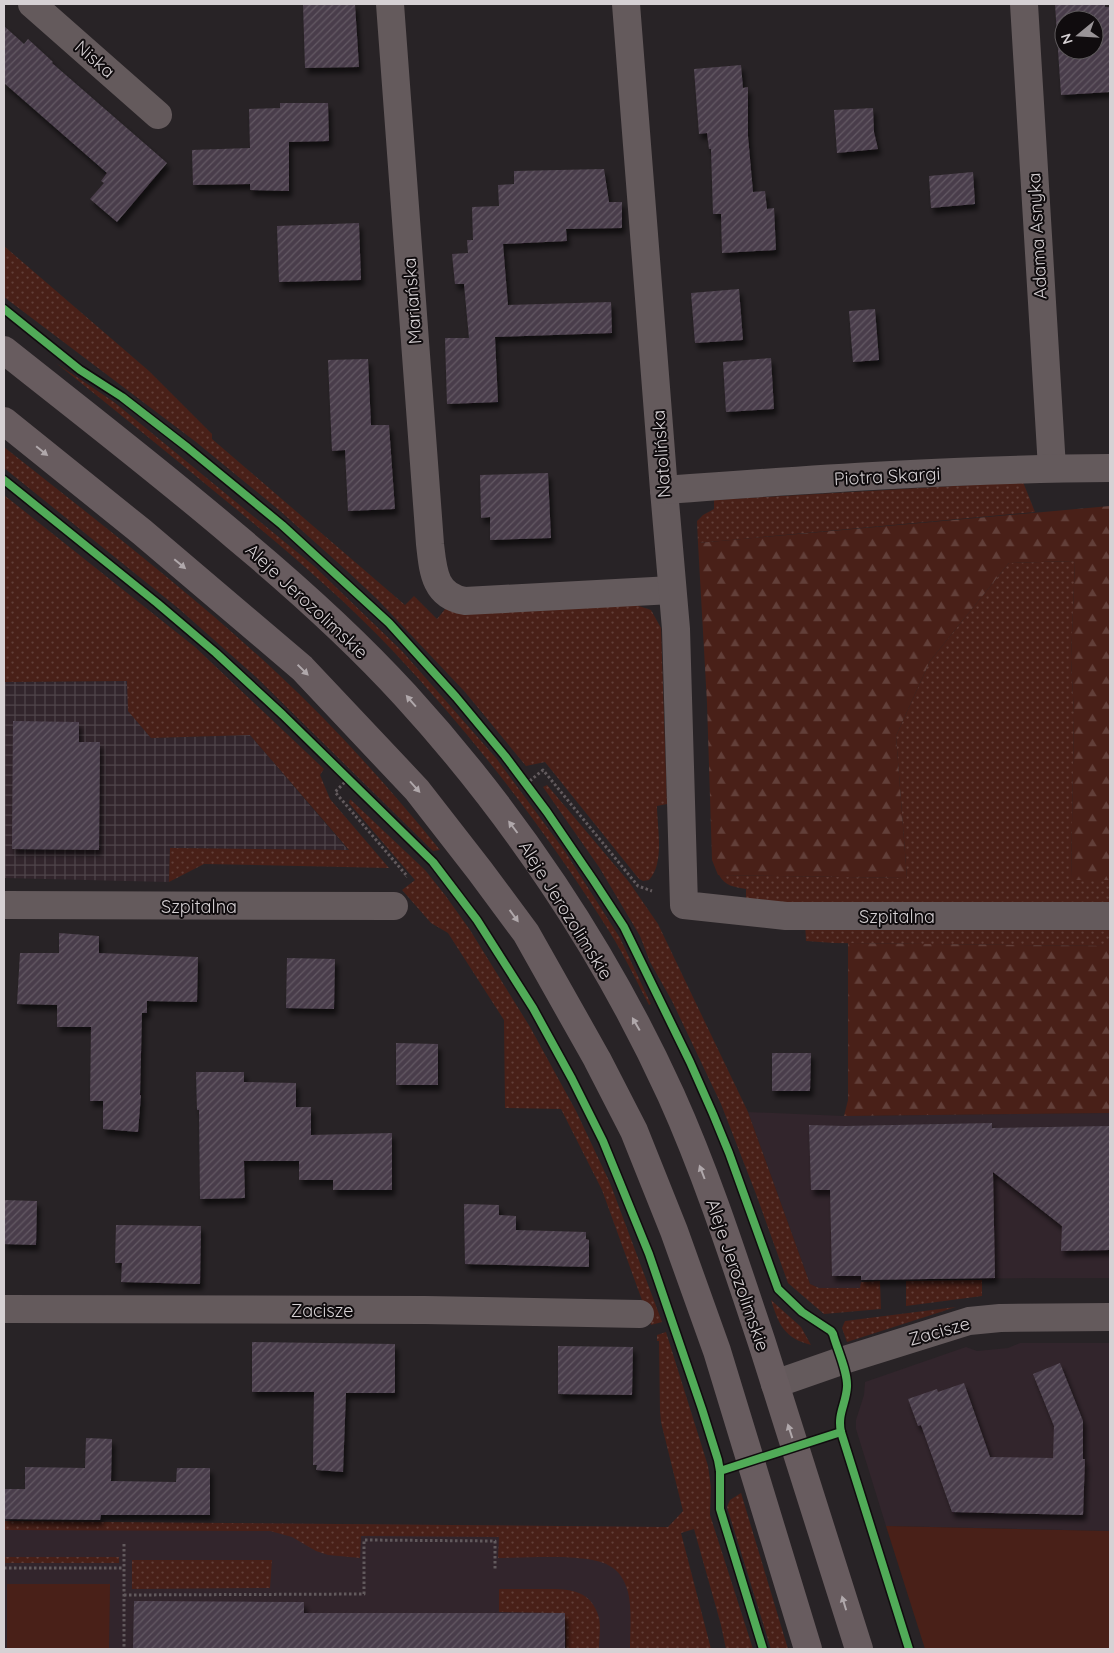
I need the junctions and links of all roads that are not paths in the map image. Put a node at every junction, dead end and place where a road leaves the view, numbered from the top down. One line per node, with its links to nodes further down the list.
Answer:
1 (32, 4): 5 (street, Niska)
2 (390, 4): 11 (street, Mariańska)
3 (626, 4): 10 (street, Natolińska)
4 (1024, 4): 8 (street, Adama Asnyka)
5 (158, 115)
6 (4, 350): 19 (main road, Aleje Jerozolimskie, one-way to 6)
7 (4, 421): 20 (main road, one-way to 20)
8 (1052, 468): 9 (street, Piotra Skargi); 10 (street, Piotra Skargi)
9 (1110, 468)
10 (664, 490): 11 (street, Natolińska)
11 (672, 590): 13 (street, Natolińska)
12 (4, 905): 14 (street, Szpitalna)
13 (684, 905): 15 (street, Szpitalna)
14 (394, 906)
15 (1110, 916)
16 (4, 1309): 17 (street, Zacisze)
17 (640, 1314)
18 (1110, 1317): 19 (street, Zacisze)
19 (775, 1384): 21 (main road, Aleje Jerozolimskie, one-way to 19)
20 (808, 1649)
21 (859, 1649)

